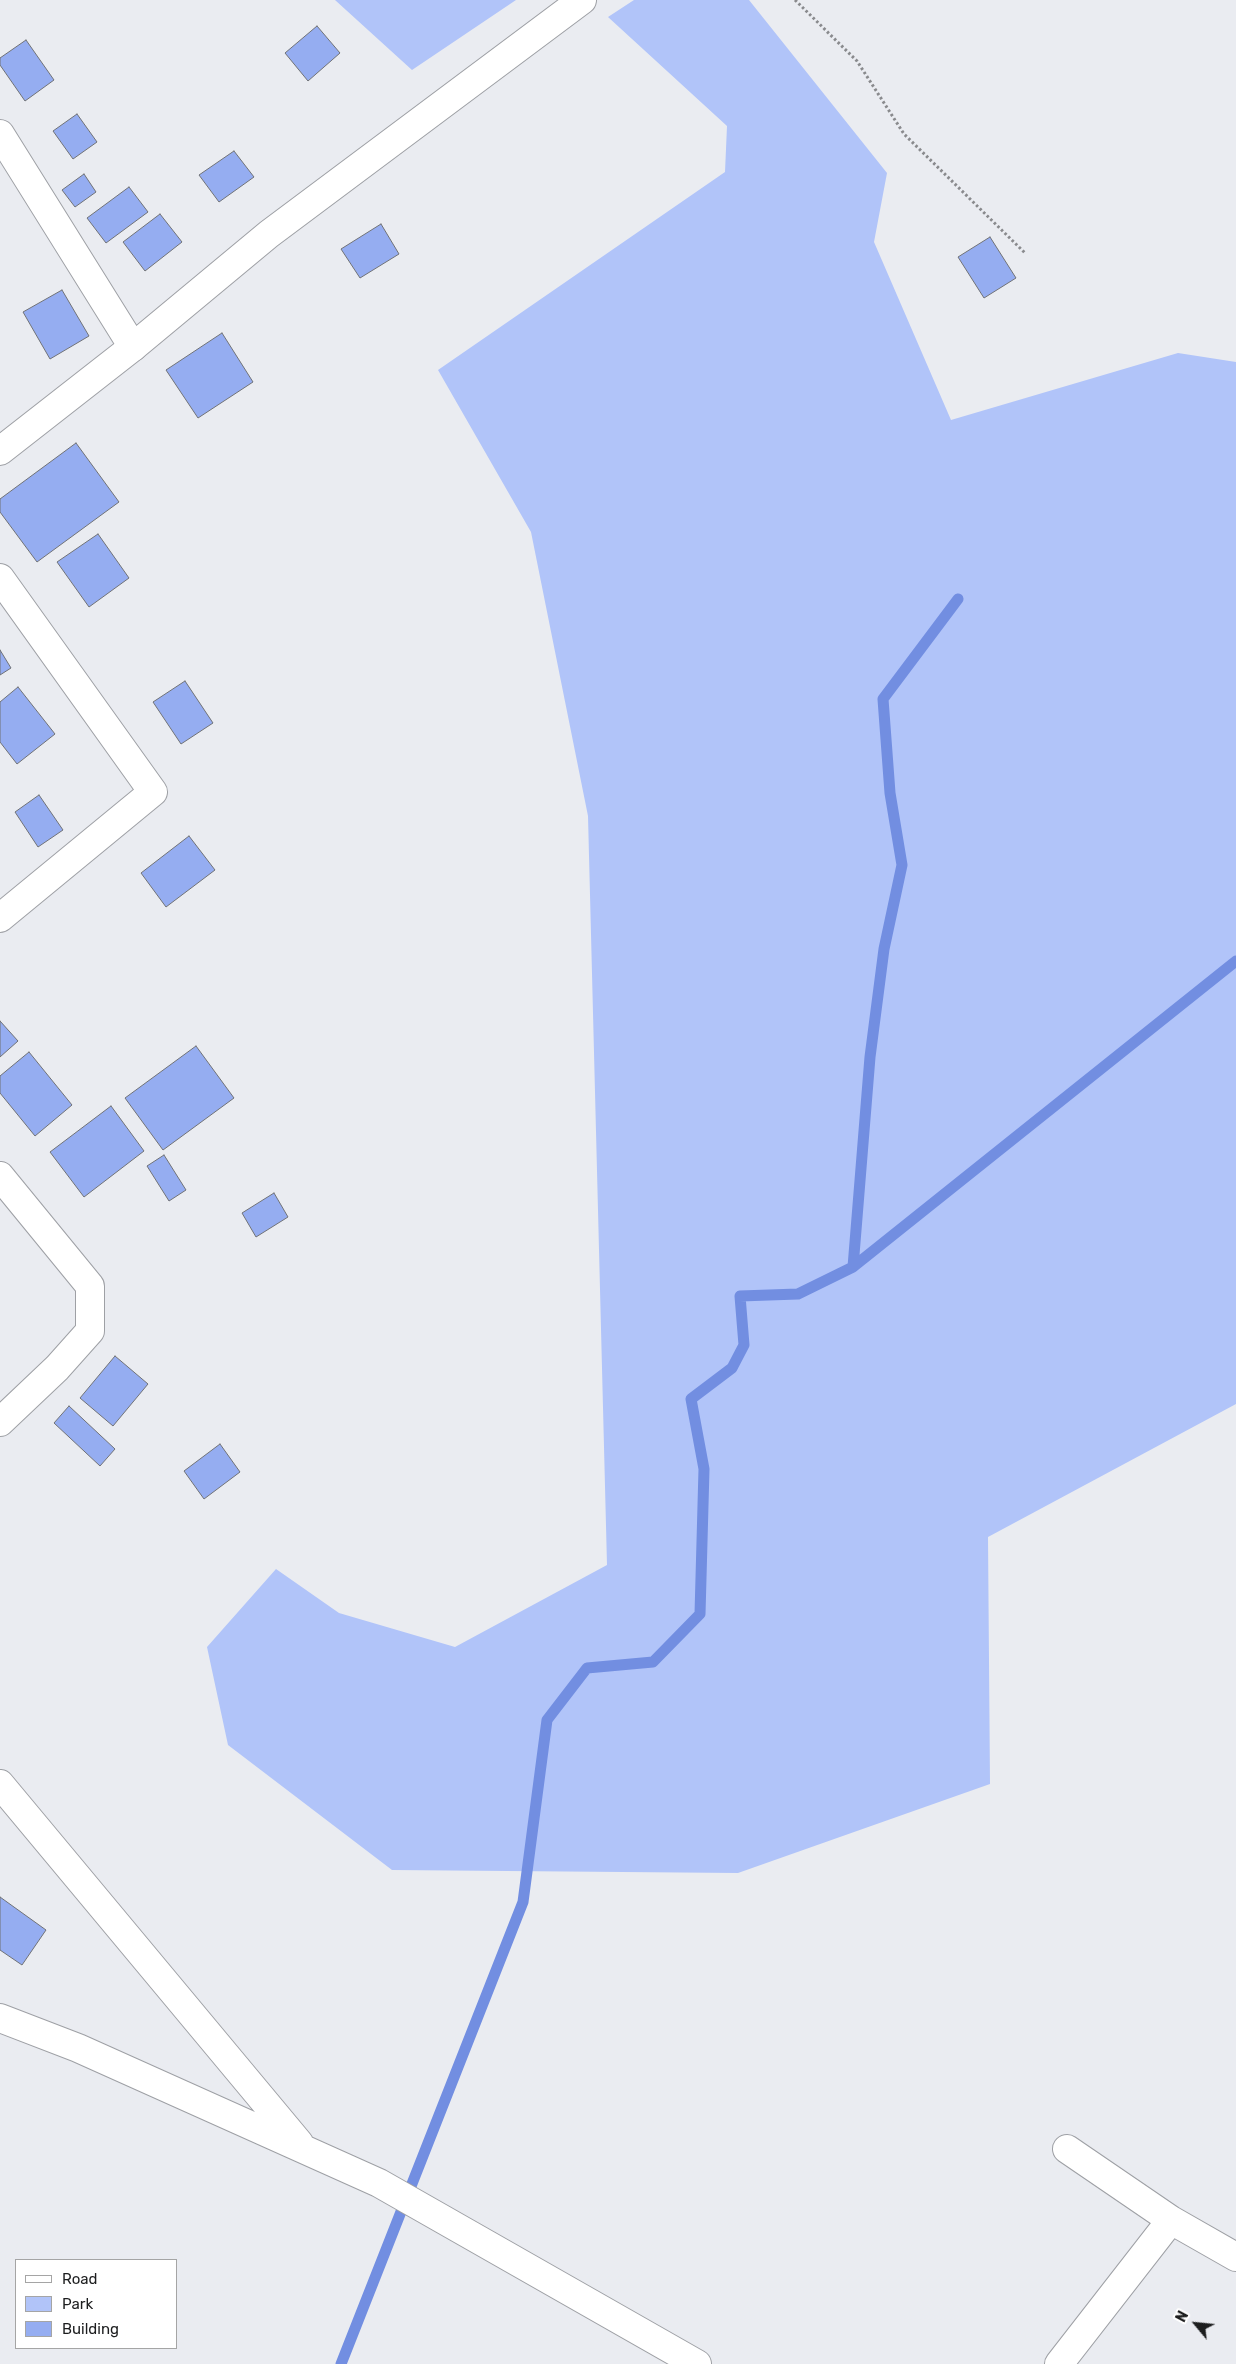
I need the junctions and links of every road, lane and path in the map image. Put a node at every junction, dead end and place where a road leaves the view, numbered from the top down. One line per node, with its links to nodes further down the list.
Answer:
1 (582, 0): 5 (street)
2 (795, 0): 4 (path)
3 (0, 134): 5 (street)
4 (1026, 253)
5 (133, 347): 6 (street)
6 (0, 451)
7 (0, 578): 8 (street)
8 (0, 918)
9 (0, 1176): 10 (street)
10 (0, 1422)
11 (0, 1784): 13 (street)
12 (0, 2018): 13 (street)
13 (303, 2148): 17 (street)
14 (1067, 2149): 15 (street)
15 (1171, 2220): 16 (street); 18 (street)
16 (1236, 2258)
17 (698, 2364)
18 (1059, 2364)

